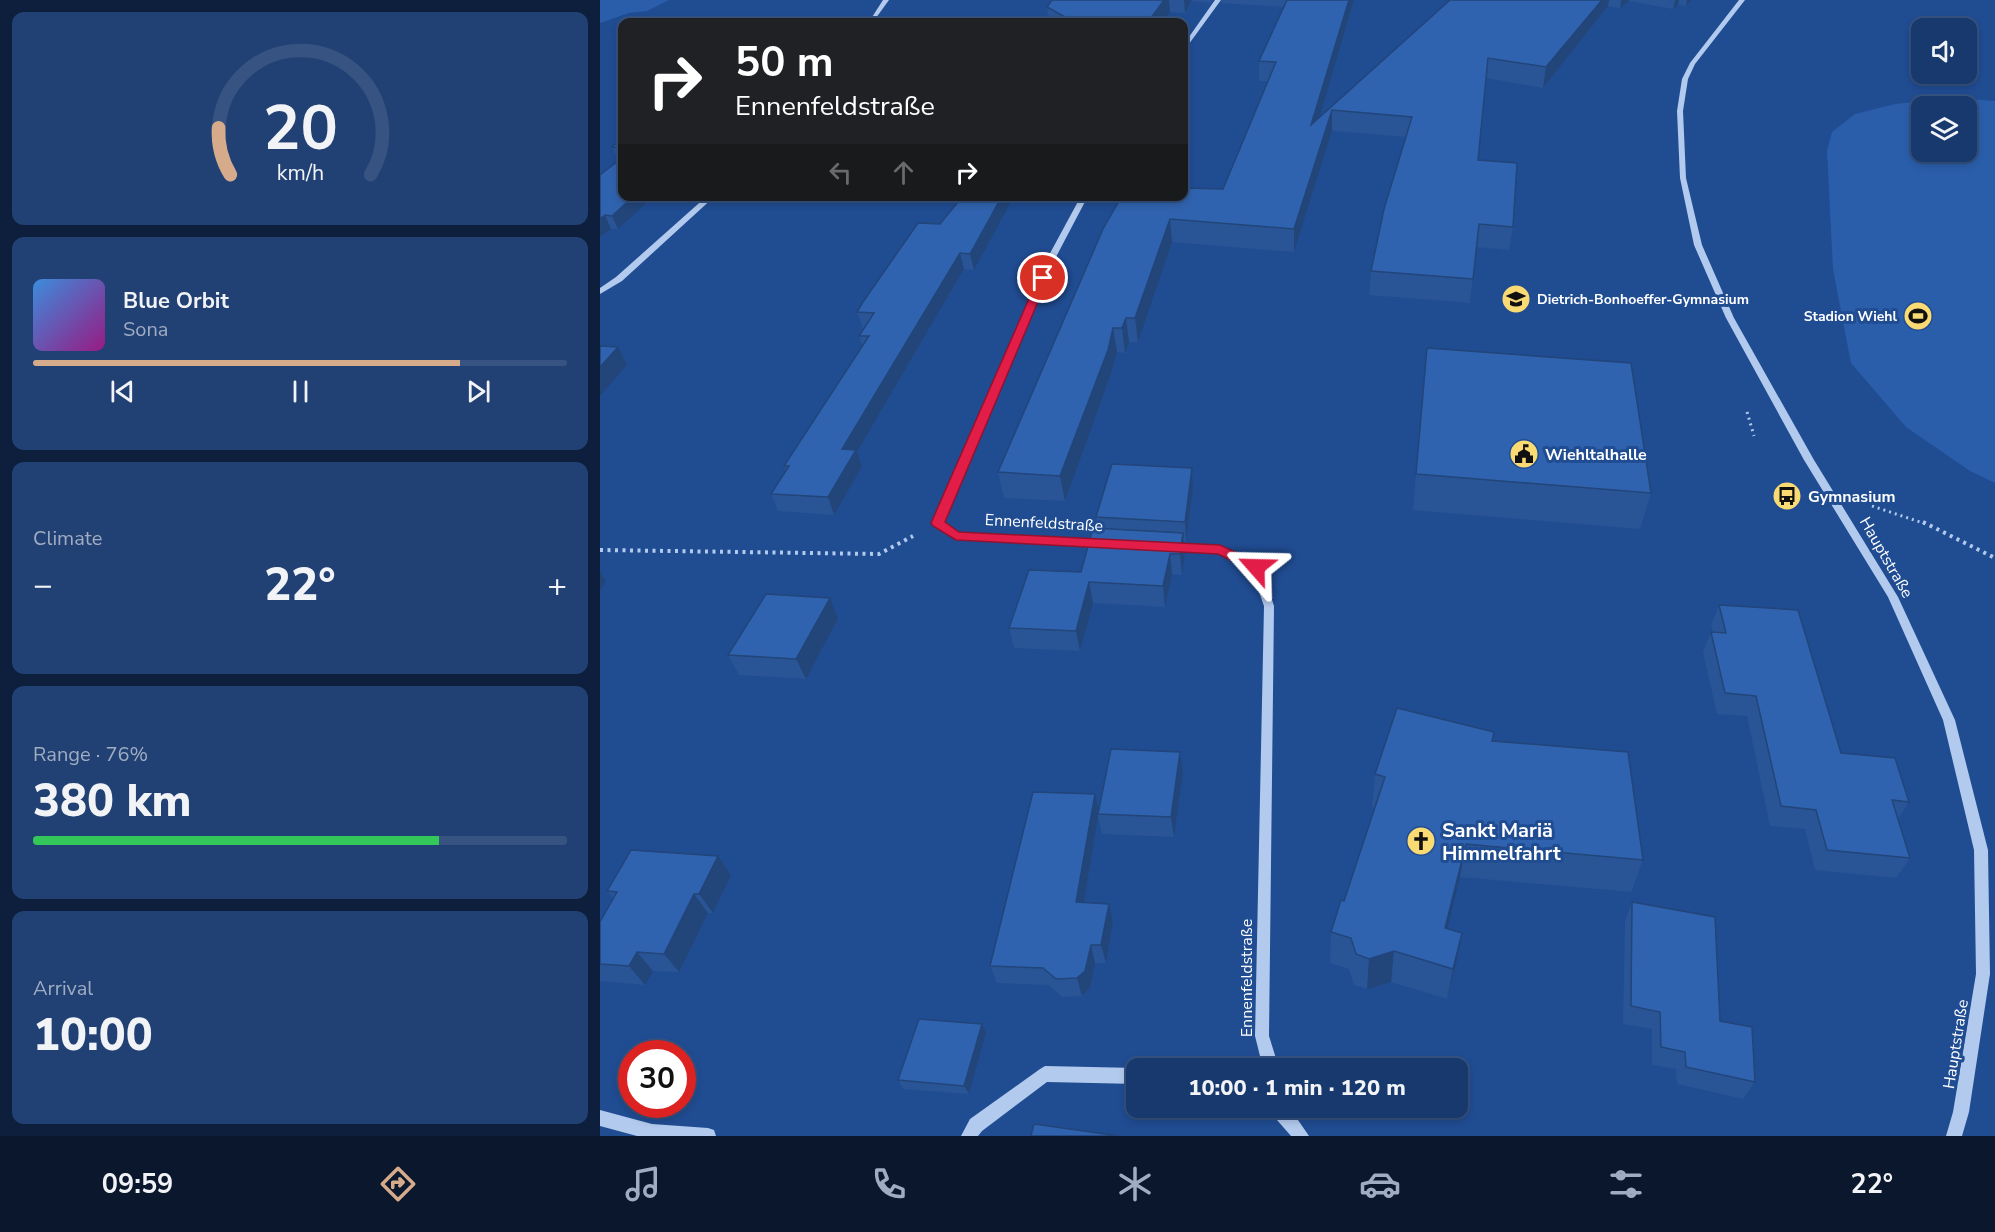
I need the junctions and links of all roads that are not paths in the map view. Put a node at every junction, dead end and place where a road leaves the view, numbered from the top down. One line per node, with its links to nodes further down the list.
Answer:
1 (886, 0): 4 (street)
2 (1218, 0): 5 (street)
3 (1742, 0): 18 (street, Hauptstraße)
4 (875, 18)
5 (1188, 41)
6 (706, 201): 8 (street)
7 (1082, 201): 9 (street, Ennenfeldstraße)
8 (600, 292)
9 (1118, 543)
10 (1164, 545): 11 (street, Ennenfeldstraße)
11 (1268, 1058)
12 (1126, 1076): 16 (street)
13 (600, 1118): 15 (street)
14 (1286, 1118): 17 (street)
15 (708, 1136)
16 (969, 1136)
17 (1301, 1136)
18 (1954, 1136)

